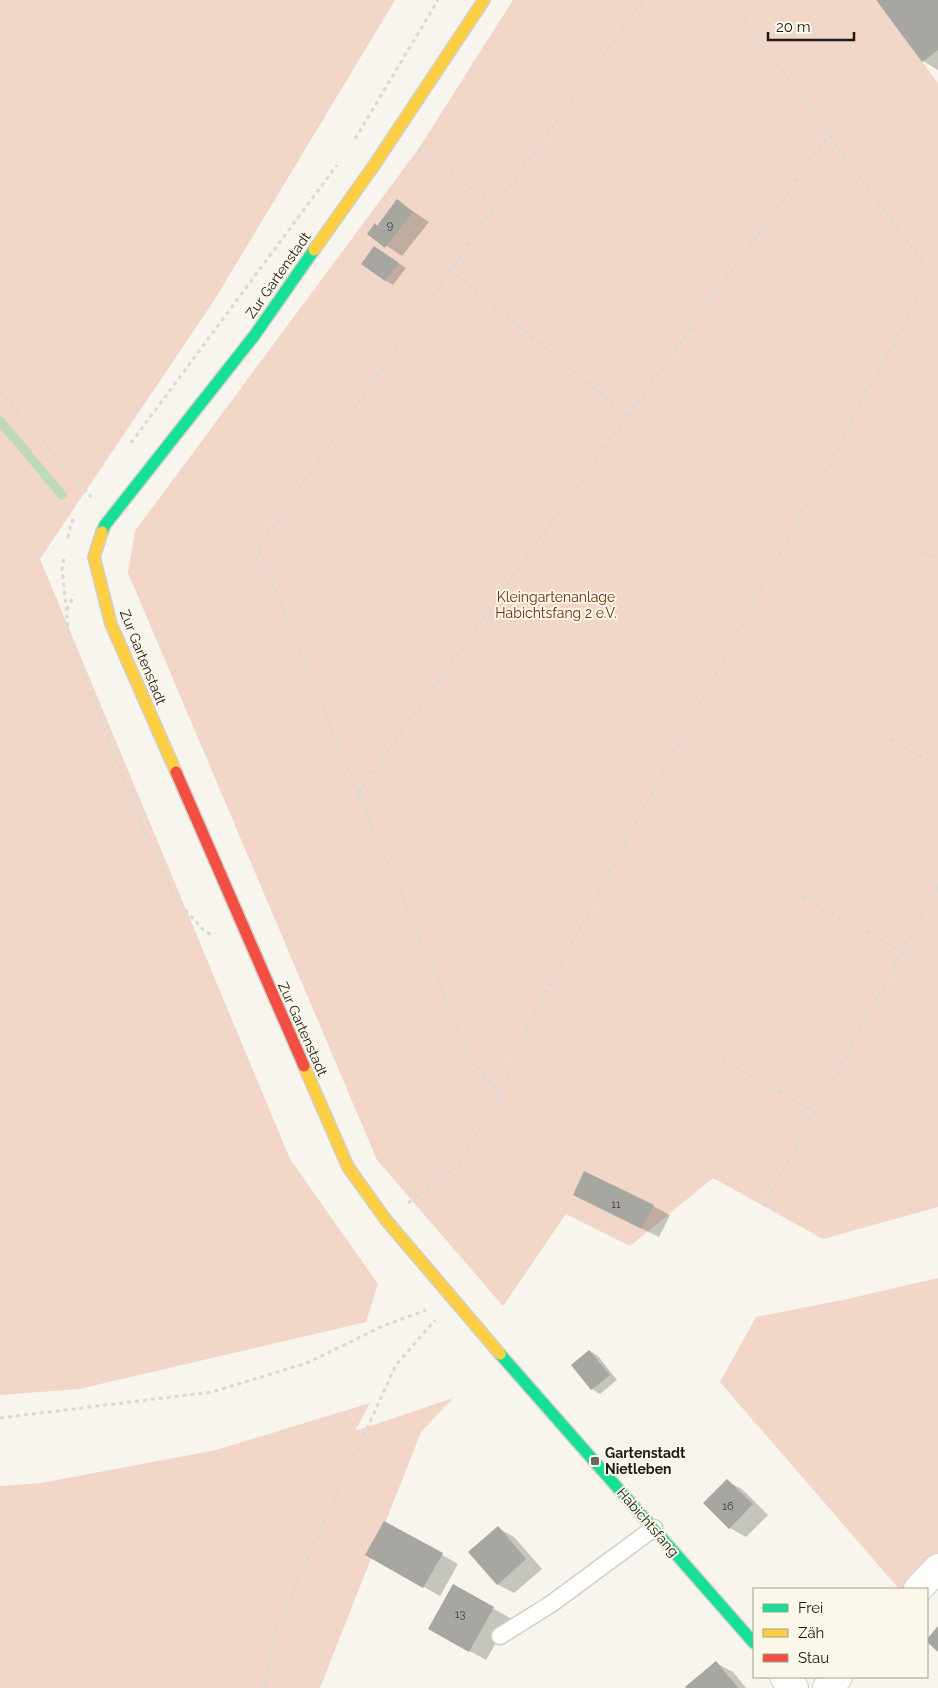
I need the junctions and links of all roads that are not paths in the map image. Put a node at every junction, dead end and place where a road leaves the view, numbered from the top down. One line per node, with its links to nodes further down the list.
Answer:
1 (484, 0): 2 (street, Zur Gartenstadt)
2 (482, 1334): 3 (street, Habichtsfang)
3 (654, 1528): 6 (lane); 7 (street, Habichtsfang)
4 (938, 1568): 5 (street)
5 (919, 1588)
6 (500, 1636)
7 (753, 1642)
8 (785, 1678): 10 (street)
9 (837, 1678): 11 (street)
10 (794, 1688)
11 (827, 1688)

